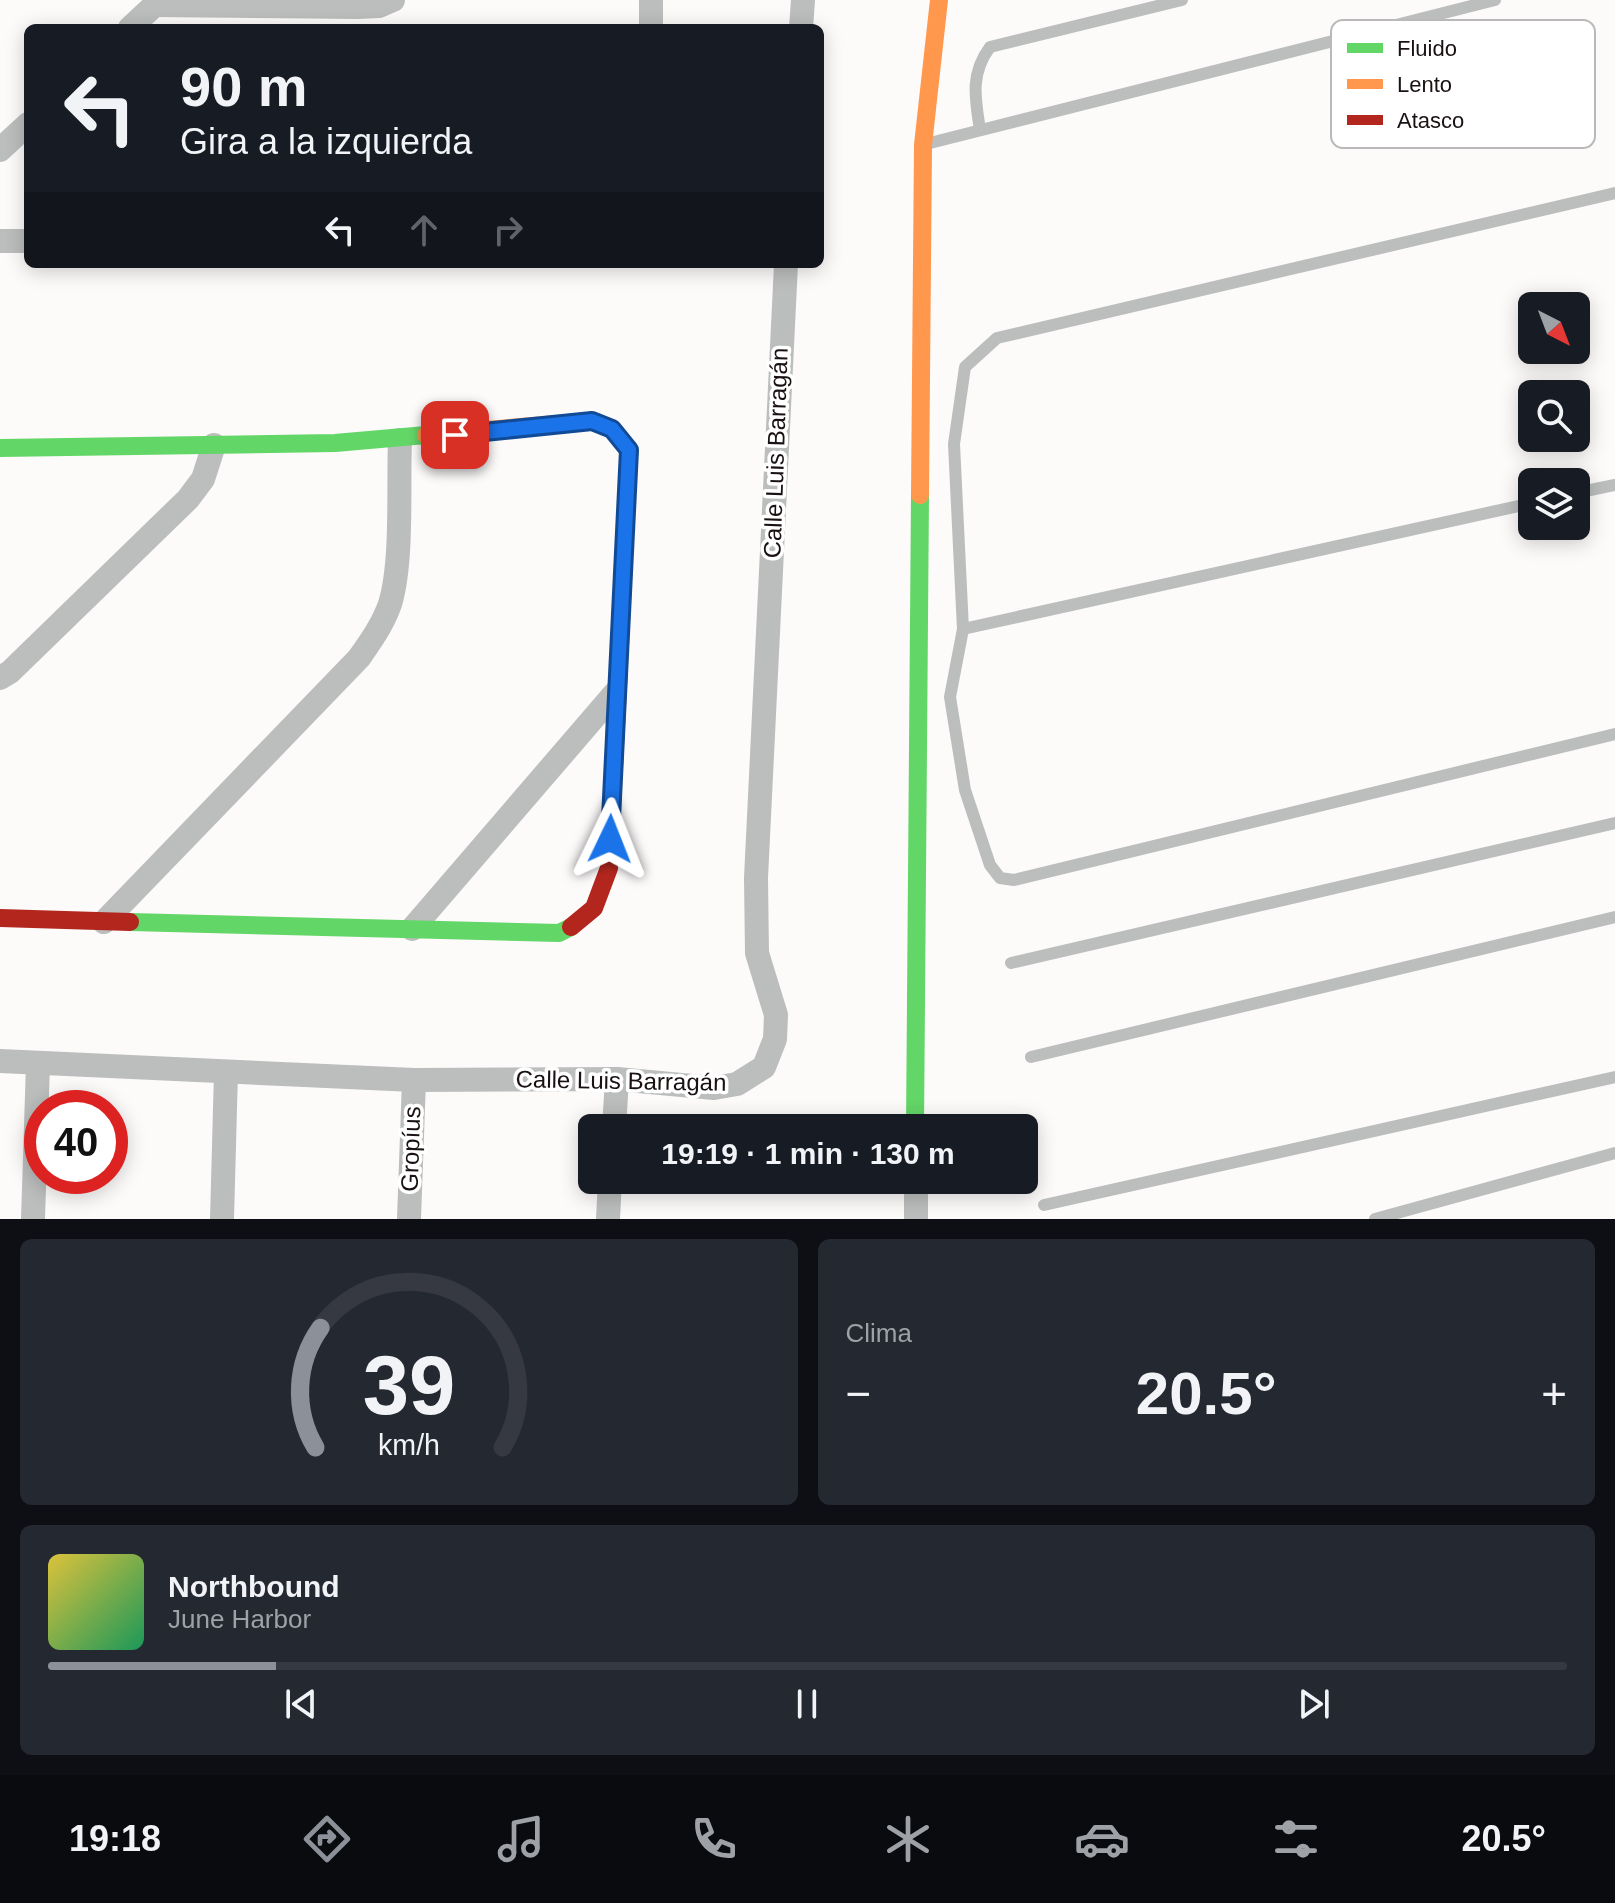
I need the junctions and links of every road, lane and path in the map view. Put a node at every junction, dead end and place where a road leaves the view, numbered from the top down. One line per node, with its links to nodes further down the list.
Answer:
1 (393, 0): 7 (street)
2 (651, 0): 10 (street)
3 (803, 0): 11 (street)
4 (939, 0): 15 (street)
5 (1182, 0): 14 (lane)
6 (1495, 0): 8 (lane)
7 (157, 3): 9 (street)
8 (1416, 20)
9 (134, 24)
10 (651, 24)
11 (801, 24)
12 (1331, 41): 14 (lane)
13 (24, 128): 16 (street)
14 (980, 130): 15 (lane)
15 (923, 145): 45 (street)
16 (0, 150)
17 (1615, 193): 27 (lane)
18 (0, 241): 19 (street)
19 (24, 241)
20 (786, 268): 42 (street, Calle Luis Barragán)
21 (400, 440): 22 (street); 29 (street); 34 (street)
22 (214, 445): 23 (street); 28 (street)
23 (0, 448)
24 (1615, 485): 25 (lane)
25 (1590, 490)
26 (1518, 506): 27 (lane)
27 (963, 629): 30 (lane)
28 (0, 678)
29 (615, 693): 35 (street); 35 (street)
30 (1615, 734)
31 (1615, 823): 36 (lane)
32 (1615, 917): 37 (lane)
33 (0, 918): 34 (street)
34 (104, 922): 35 (street)
35 (412, 929)
36 (1011, 963)
37 (1031, 1057)
38 (0, 1061): 39 (street, Calle Luis Barragán)
39 (38, 1064): 40 (street, Calle Luis Barragán); 50 (street)
40 (226, 1072): 43 (street, Calle Luis Barragán); 51 (street)
41 (1615, 1077): 49 (lane)
42 (617, 1079): 43 (street, Calle Luis Barragán); 44 (street)
43 (414, 1080): 52 (street, Gropíus)
44 (615, 1114)
45 (915, 1114)
46 (1615, 1153): 55 (lane)
47 (609, 1194): 53 (street)
48 (916, 1194): 54 (street)
49 (1044, 1205)
50 (33, 1219)
51 (222, 1219)
52 (409, 1219)
53 (608, 1219)
54 (916, 1219)
55 (1375, 1219)

